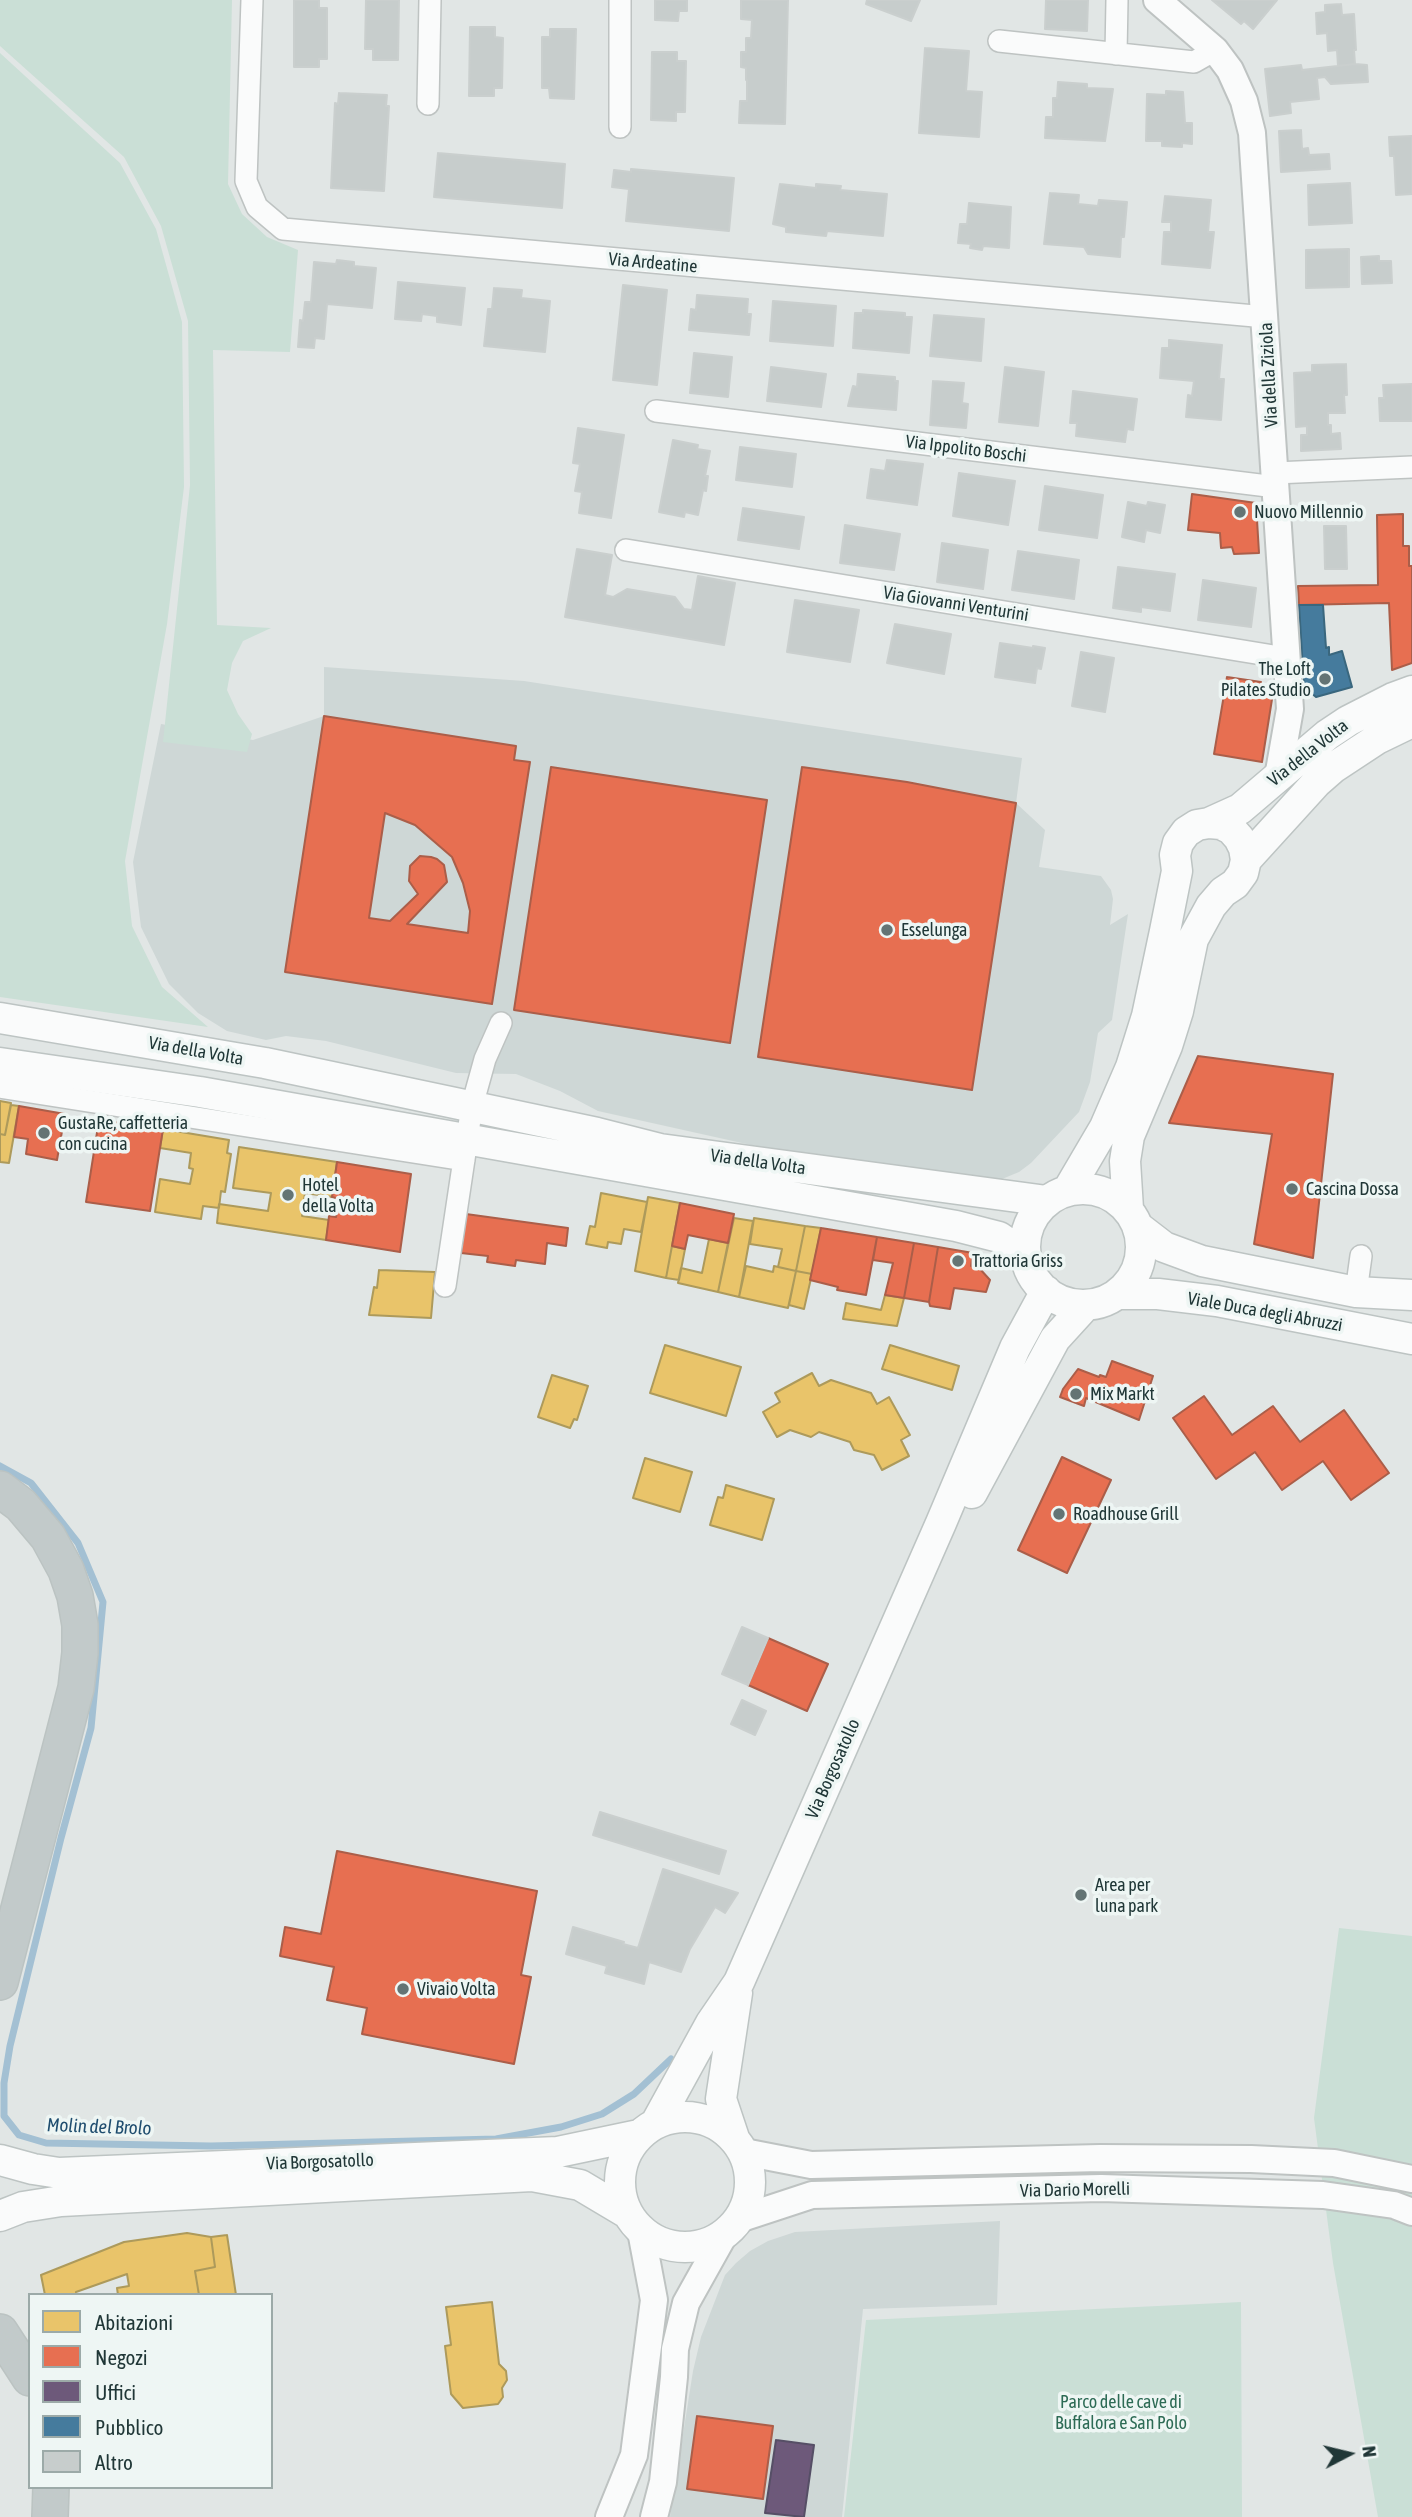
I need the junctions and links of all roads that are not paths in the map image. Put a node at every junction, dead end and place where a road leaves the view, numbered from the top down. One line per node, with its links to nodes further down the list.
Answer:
1 (252, 0): 11 (street, Via Ardeatine)
2 (430, 0): 9 (street)
3 (620, 0): 10 (street)
4 (1117, 0): 8 (street)
5 (1157, 0): 7 (street, Via della Ziziola)
6 (999, 41): 8 (street)
7 (1215, 50): 8 (street); 11 (street, Via della Ziziola)
8 (1116, 54)
9 (428, 104)
10 (620, 127)
11 (1266, 317): 14 (street, Via della Ziziola)
12 (656, 411): 14 (street, Via Ippolito Boschi)
13 (1412, 467): 14 (street, Via Ippolito Boschi)
14 (1275, 480): 16 (street, Via della Ziziola)
15 (626, 550): 16 (street, Via Giovanni Venturini)
16 (1286, 658): 18 (street, Via della Ziziola)
17 (1412, 691): 20 (main road, Via della Volta)
18 (1290, 709): 20 (street); 21 (street)
19 (1412, 722): 22 (main road, Via della Volta)
20 (1310, 750): 21 (main road, Via della Volta); 22 (street)
21 (1278, 777): 23 (main road, Via della Volta)
22 (1282, 821): 24 (main road, Via della Volta)
23 (1209, 823): 24 (main road); 25 (main road, Via della Volta)
24 (1246, 860): 26 (main road, Via della Volta)
25 (1177, 871): 26 (main road); 33 (main road, Via della Volta)
26 (1223, 892): 34 (main road, Via della Volta)
27 (0, 1018): 31 (main road, Via della Volta)
28 (501, 1023): 31 (street)
29 (0, 1063): 32 (main road, Via della Volta)
30 (0, 1087): 32 (street, Via della Volta)
31 (472, 1106): 32 (street); 33 (main road, Via della Volta)
32 (465, 1149): 35 (main road, Via della Volta); 37 (street)
33 (1057, 1196): 34 (main road, Via della Volta); 35 (main road, Via della Volta)
34 (1133, 1218): 39 (main road, Viale Duca degli Abruzzi); 40 (main road, Via della Volta)
35 (1026, 1256): 38 (main road, Via della Volta)
36 (1361, 1256): 39 (street)
37 (445, 1286)
38 (1045, 1291): 42 (main road); 45 (main road, Via Borgosatollo)
39 (1356, 1292): 41 (main road, Viale Duca degli Abruzzi)
40 (1118, 1294): 42 (main road); 43 (main road, Viale Duca degli Abruzzi)
41 (1412, 1295)
42 (1086, 1305): 45 (main road, Via Borgosatollo)
43 (1412, 1339)
44 (0, 1489): 46 (highway)
45 (927, 1555): 47 (main road, Via Borgosatollo)
46 (0, 1982)
47 (739, 1982): 48 (main road, Via Borgosatollo); 49 (main road, Via Borgosatollo)
48 (648, 2129): 49 (main road); 50 (main road, Via Borgosatollo); 54 (main road)
49 (739, 2145): 51 (street, Via Dario Morelli); 55 (main road)
50 (0, 2160)
51 (1412, 2179)
52 (1412, 2212): 55 (street, Via Dario Morelli)
53 (0, 2216): 54 (main road, Via Borgosatollo)
54 (634, 2222): 55 (main road); 60 (street)
55 (732, 2227): 61 (street)
56 (0, 2332): 57 (highway)
57 (28, 2375)
58 (51, 2489): 59 (highway)
59 (50, 2517)
60 (609, 2517)
61 (654, 2517)

